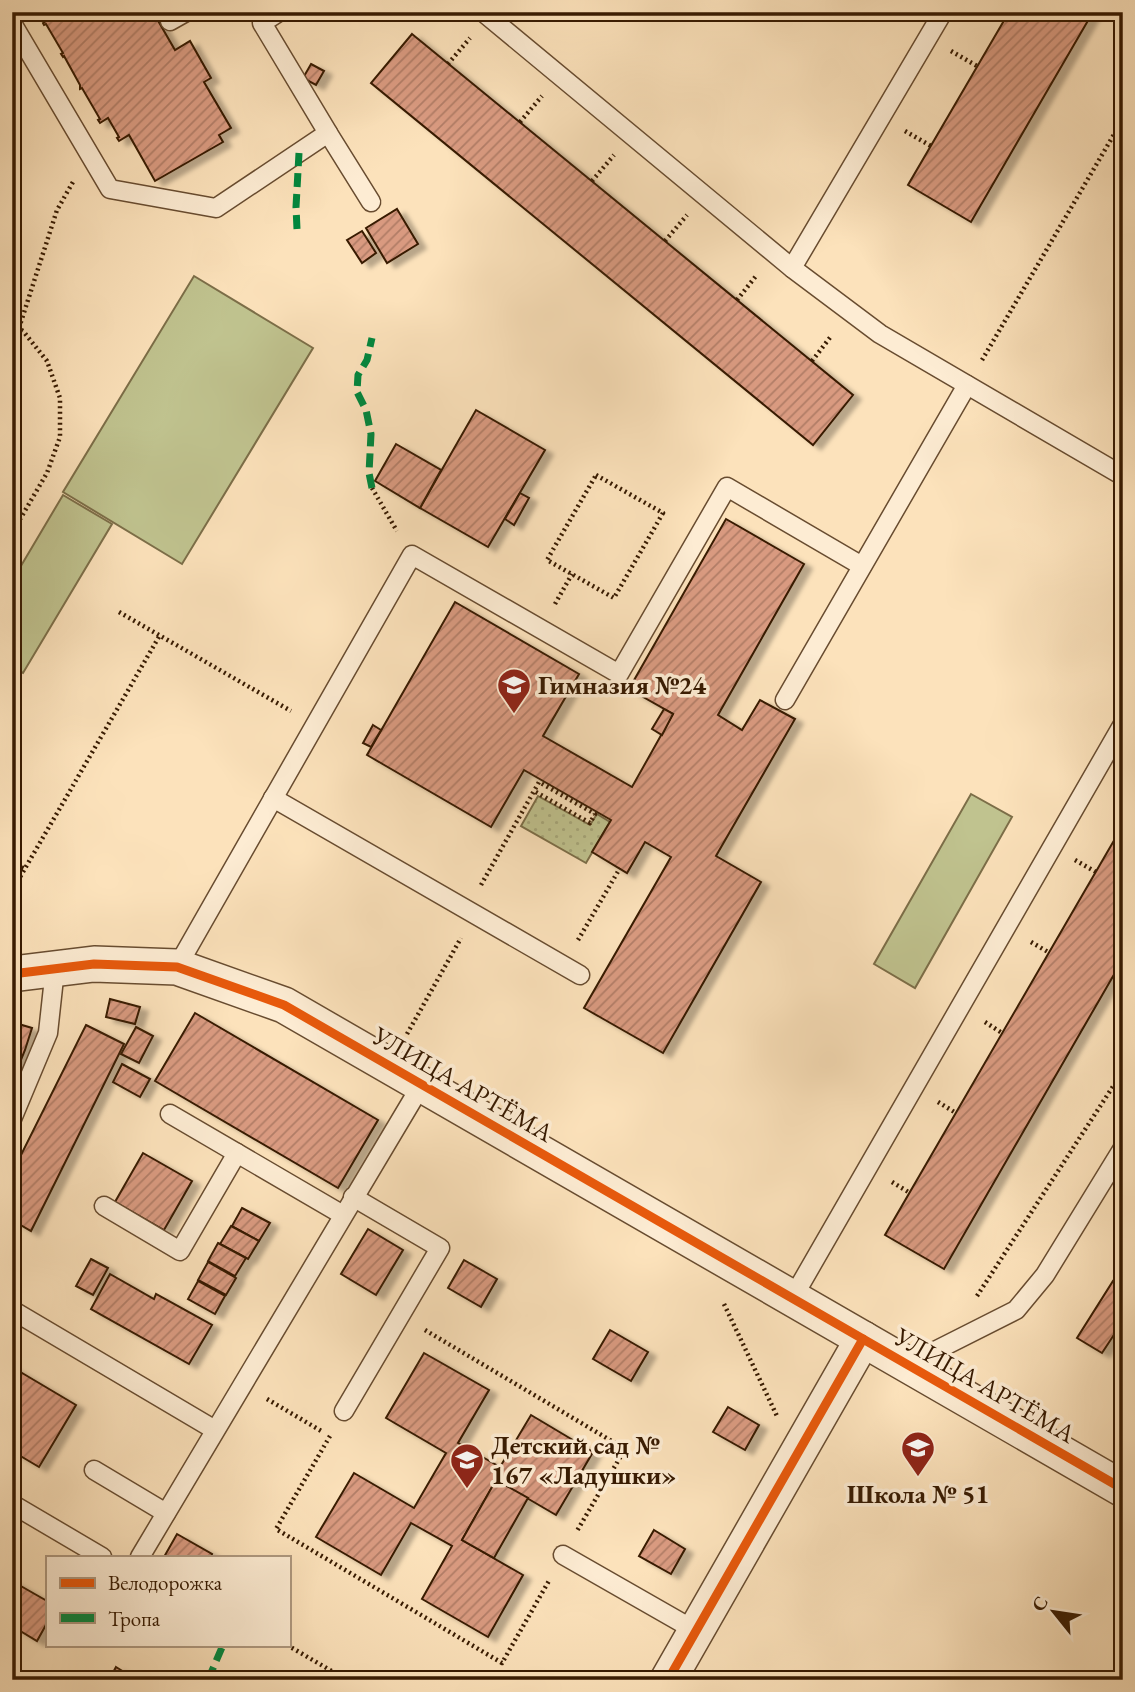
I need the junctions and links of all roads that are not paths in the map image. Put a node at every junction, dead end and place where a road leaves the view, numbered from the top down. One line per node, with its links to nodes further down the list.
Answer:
1 (279, 12): 4 (lane)
2 (483, 12): 8 (lane)
3 (943, 12): 8 (lane)
4 (259, 17): 6 (lane)
5 (12, 23): 6 (lane)
6 (328, 133): 7 (lane)
7 (371, 202)
8 (792, 268): 9 (lane)
9 (967, 385): 10 (lane); 11 (lane)
10 (1123, 476)
11 (862, 566): 12 (lane); 14 (lane)
12 (785, 700)
13 (1123, 724): 27 (lane)
14 (274, 798): 15 (lane); 18 (lane)
15 (177, 967): 16 (street, УЛИЦА АРТЁМА); 19 (street, УЛИЦА АРТЁМА)
16 (55, 969): 17 (street, УЛИЦА АРТЁМА); 21 (lane)
17 (12, 975)
18 (580, 975)
19 (422, 1084): 24 (lane); 27 (street, УЛИЦА АРТЁМА)
20 (170, 1114): 23 (lane)
21 (12, 1119)
22 (1123, 1148): 30 (lane)
23 (237, 1153): 25 (lane); 26 (lane)
24 (354, 1197): 26 (lane); 31 (lane)
25 (104, 1206)
26 (343, 1215): 32 (lane)
27 (792, 1298): 29 (street, УЛИЦА АРТЁМА)
28 (12, 1310): 32 (lane)
29 (863, 1339): 30 (street, УЛИЦА АРТЁМА); 40 (street, УЛИЦА АРТЁМА)
30 (907, 1365): 34 (street, УЛИЦА АРТЁМА)
31 (344, 1411)
32 (215, 1430): 36 (lane)
33 (94, 1470): 36 (lane)
34 (1123, 1489)
35 (12, 1504): 38 (lane)
36 (166, 1513): 39 (lane)
37 (563, 1555): 40 (lane)
38 (100, 1556)
39 (141, 1556)
40 (696, 1631): 41 (street, УЛИЦА АРТЁМА)
41 (668, 1680)

